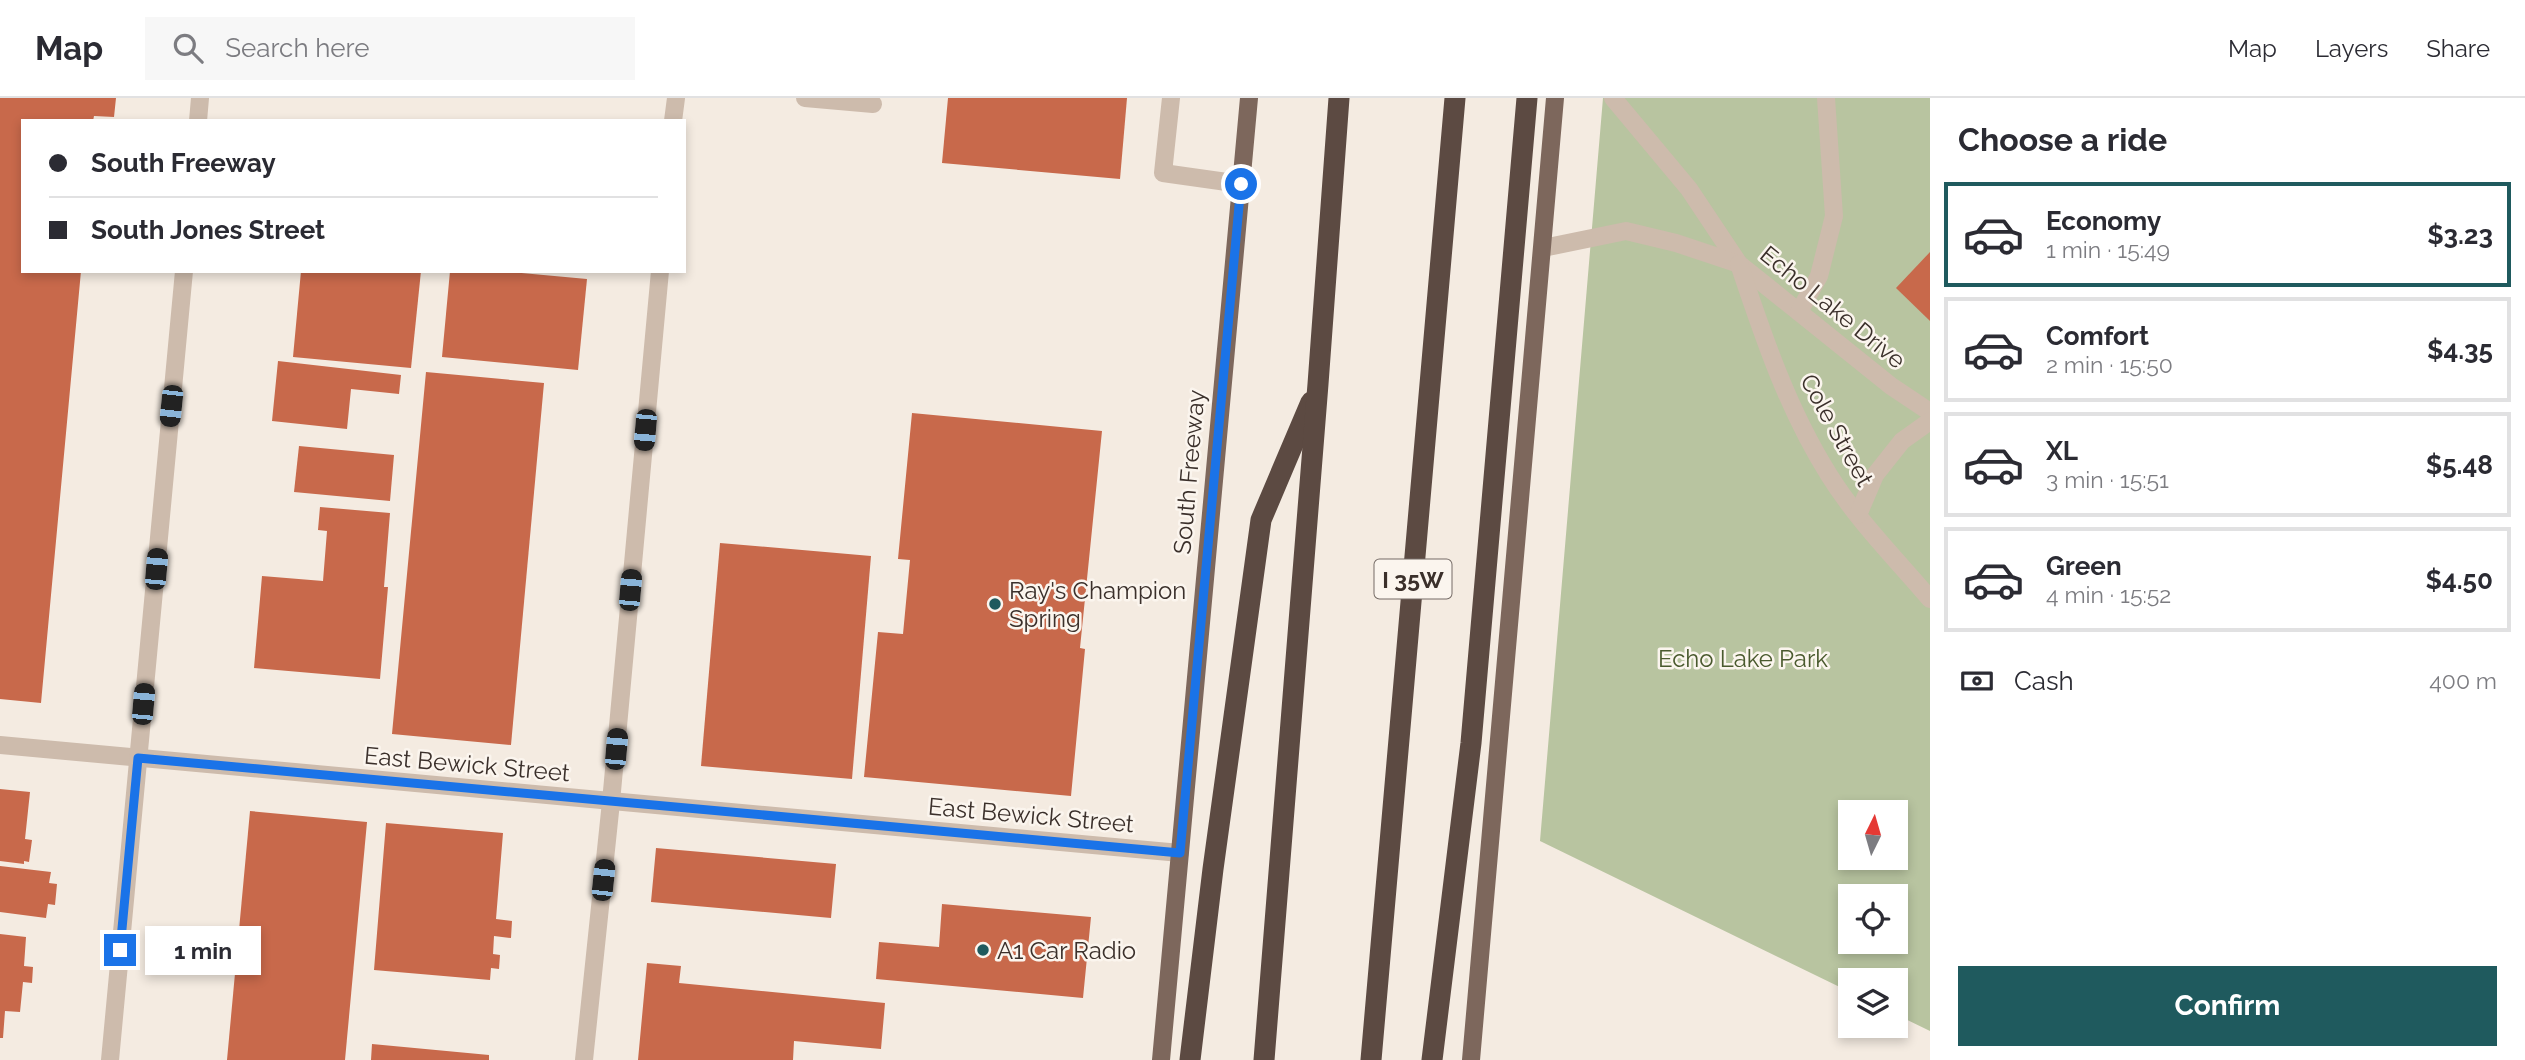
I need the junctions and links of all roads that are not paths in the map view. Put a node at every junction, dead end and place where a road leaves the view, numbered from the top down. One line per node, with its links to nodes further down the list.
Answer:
1 (200, 98): 13 (street)
2 (676, 98): 14 (street)
3 (805, 98): 12 (street)
4 (1171, 98): 15 (street)
5 (1249, 98): 15 (main road, South Freeway)
6 (1339, 98): 21 (highway)
7 (1455, 98): 35 (highway, I 35W)
8 (1527, 98): 36 (highway)
9 (1555, 98): 16 (main road)
10 (1613, 98): 17 (street, Echo Lake Drive)
11 (1826, 98): 20 (street)
12 (873, 104)
13 (198, 119)
14 (674, 119)
15 (1241, 184): 29 (main road, South Freeway)
16 (1543, 248): 17 (street); 37 (main road)
17 (1739, 264): 20 (street, Echo Lake Drive); 24 (street, Cole Street)
18 (184, 273): 27 (street)
19 (660, 273): 28 (street)
20 (1798, 312): 22 (street, Echo Lake Drive)
21 (1318, 384): 33 (highway); 34 (highway)
22 (1930, 412)
23 (1930, 421): 24 (street)
24 (1858, 515): 25 (street, Cole Street)
25 (1930, 599)
26 (0, 745): 27 (street, East Bewick Street)
27 (138, 758): 28 (street, East Bewick Street); 30 (street)
28 (611, 802): 29 (street, East Bewick Street); 31 (street)
29 (1180, 853): 32 (main road, South Freeway)
30 (110, 1060)
31 (584, 1060)
32 (1161, 1060)
33 (1190, 1060)
34 (1264, 1060)
35 (1371, 1060)
36 (1432, 1060)
37 (1471, 1060)

